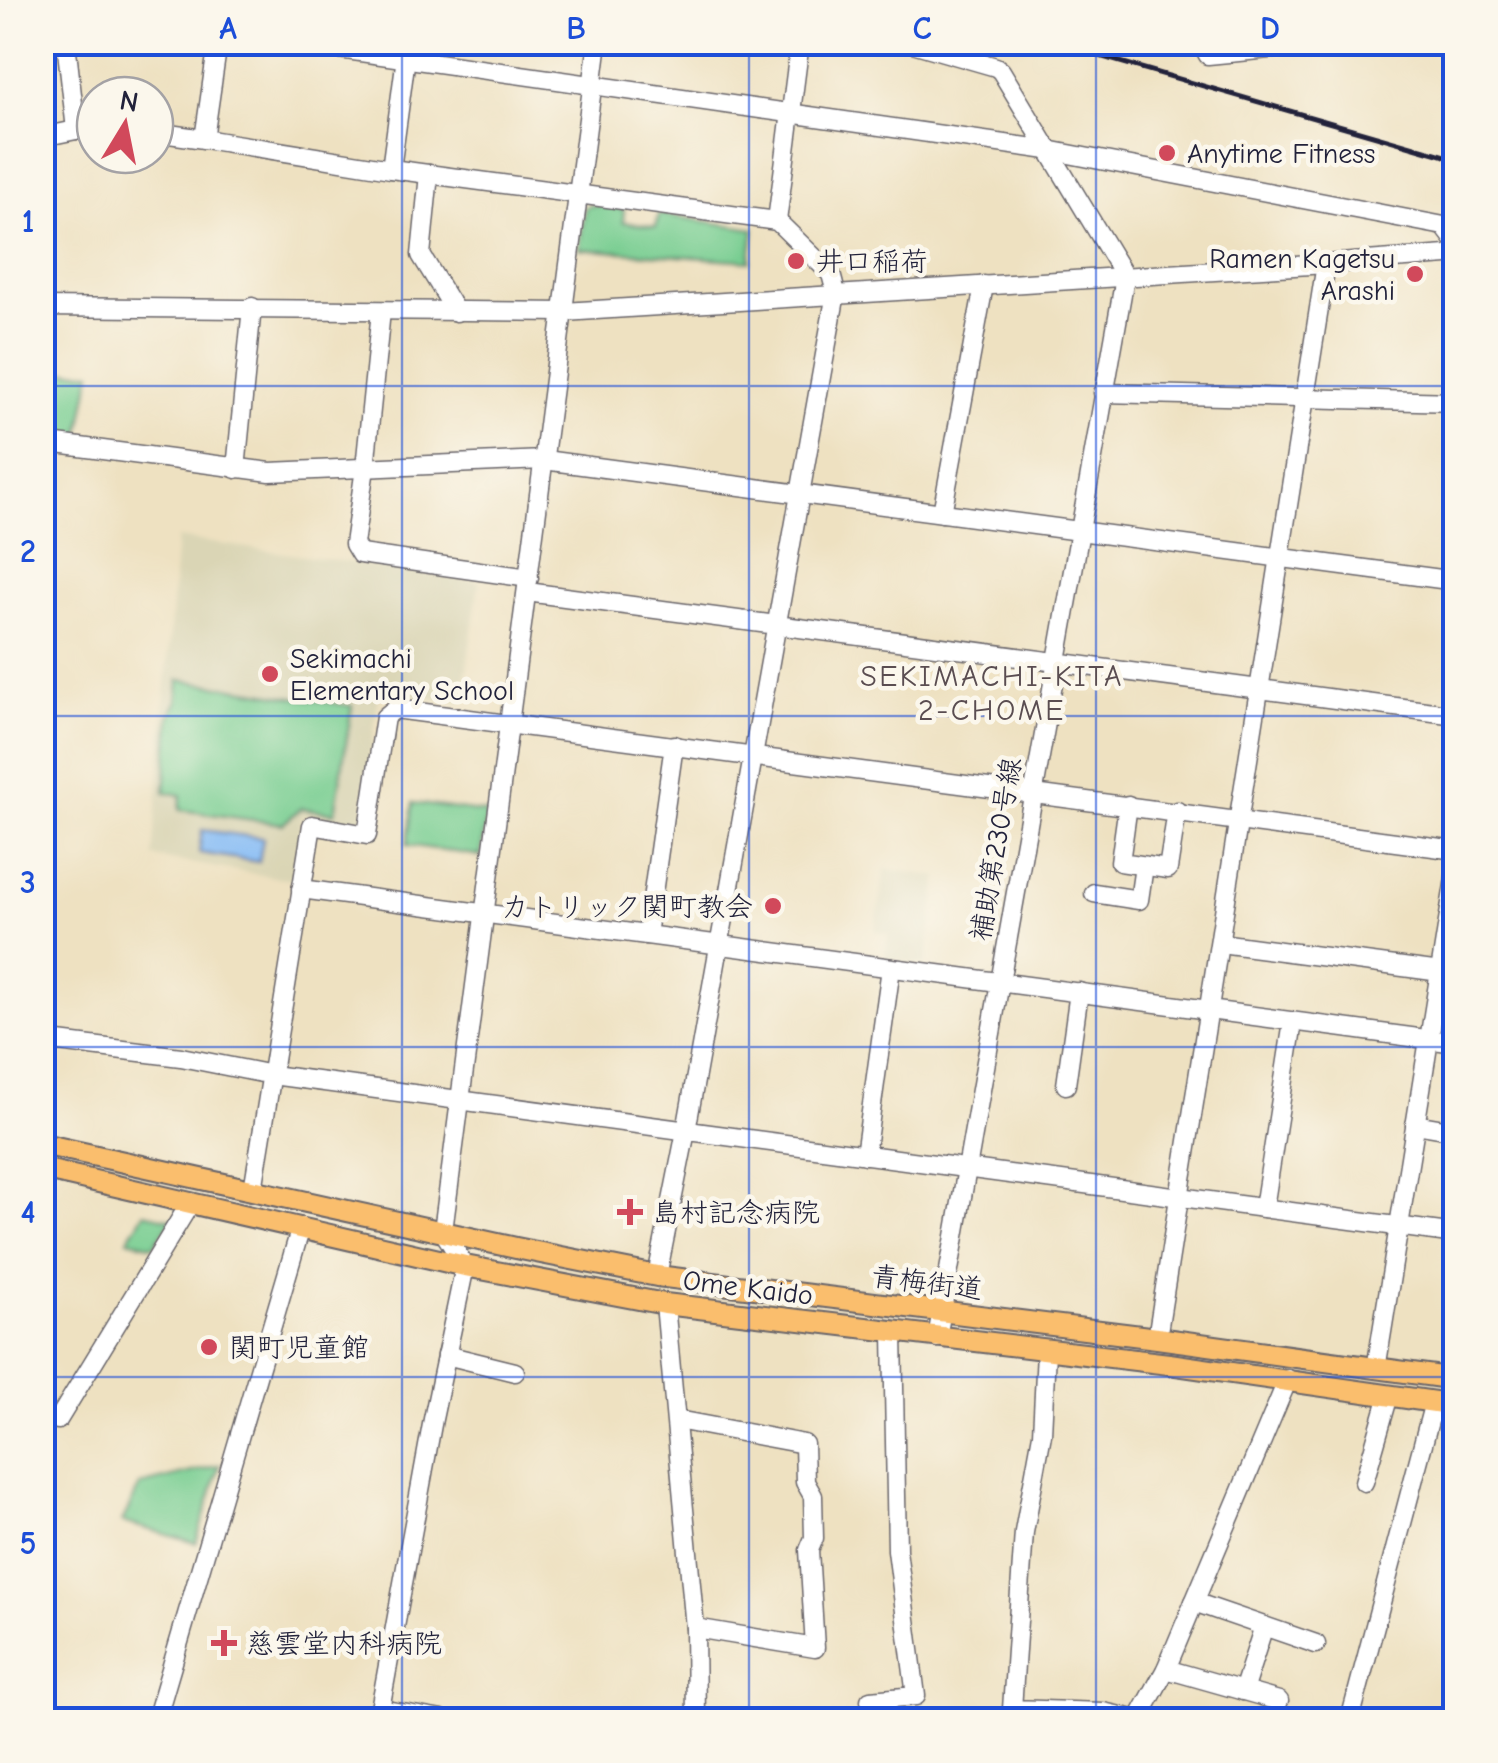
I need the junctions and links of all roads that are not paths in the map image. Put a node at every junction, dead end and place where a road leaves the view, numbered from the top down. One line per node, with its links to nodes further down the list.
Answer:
1 (66, 42): 12 (street)
2 (218, 42): 16 (street)
3 (290, 42): 9 (street)
4 (598, 42): 10 (street)
5 (800, 42): 11 (street)
6 (910, 42): 17 (street)
7 (1200, 42): 8 (street)
8 (1343, 42)
9 (407, 50): 10 (street); 18 (street)
10 (592, 86): 11 (street); 20 (street)
11 (790, 114): 17 (street); 21 (street)
12 (75, 121)
13 (75, 130): 15 (street)
14 (175, 135): 16 (street)
15 (42, 137)
16 (204, 139): 18 (street)
17 (1048, 150): 22 (street); 25 (street)
18 (392, 169): 19 (street)
19 (428, 174): 20 (street); 31 (street)
20 (578, 193): 21 (street); 32 (street)
21 (777, 221): 27 (street)
22 (1456, 242)
23 (1456, 251): 24 (street)
24 (1326, 264): 25 (street); 34 (street)
25 (1125, 276): 26 (street); 33 (street, 補助第230号線)
26 (984, 285): 27 (street); 41 (street)
27 (836, 292): 32 (street); 40 (street)
28 (42, 307): 29 (street)
29 (252, 307): 30 (street); 39 (street)
30 (381, 311): 31 (street); 38 (street)
31 (456, 312): 32 (street)
32 (564, 312): 37 (street)
33 (1104, 393): 34 (street); 42 (street, 補助第230号線)
34 (1306, 399): 35 (street); 43 (street)
35 (1456, 402)
36 (42, 442): 39 (street)
37 (544, 460): 38 (street); 40 (street); 45 (street)
38 (365, 468): 39 (street); 45 (street)
39 (236, 469)
40 (800, 494): 41 (street); 46 (street)
41 (942, 513): 42 (street)
42 (1078, 532): 43 (street); 47 (street, 補助第230号線)
43 (1280, 559): 44 (street); 48 (street)
44 (1456, 581)
45 (528, 585): 46 (street); 50 (street)
46 (776, 625): 47 (street); 52 (street)
47 (1056, 660): 48 (street); 53 (street, 補助第230号線)
48 (1260, 690): 49 (street); 56 (street)
49 (1456, 715)
50 (509, 724): 51 (street); 60 (street); 62 (street)
51 (674, 745): 52 (street); 63 (street)
52 (752, 756): 53 (street); 65 (street)
53 (1032, 794): 54 (street); 69 (street, 補助第230号線)
54 (1128, 805): 55 (street); 58 (street)
55 (1177, 811): 56 (street); 58 (street)
56 (1240, 820): 57 (street); 64 (street)
57 (1456, 850)
58 (1144, 866): 61 (street)
59 (1456, 872): 66 (street)
60 (301, 888): 62 (street); 76 (street)
61 (1094, 894)
62 (485, 914): 63 (street); 78 (street)
63 (647, 935): 65 (street)
64 (1220, 943): 68 (street); 71 (street)
65 (717, 944): 67 (street); 80 (street)
66 (1450, 946): 68 (street)
67 (891, 968): 69 (street); 83 (street)
68 (1442, 972): 73 (street)
69 (1001, 982): 70 (street); 84 (street, 補助第230号線)
70 (1079, 992): 71 (street); 77 (street)
71 (1210, 1011): 72 (street); 87 (street)
72 (1293, 1022): 73 (street); 89 (street)
73 (1430, 1039): 75 (street); 79 (street)
74 (42, 1040): 76 (street)
75 (1456, 1043)
76 (272, 1075): 78 (street); 86 (street)
77 (1066, 1085)
78 (460, 1100): 80 (street); 92 (street)
79 (1415, 1124): 81 (street); 90 (street)
80 (686, 1130): 83 (street); 95 (street)
81 (1456, 1130)
82 (42, 1144): 86 (main road, 青梅街道)
83 (865, 1155): 84 (street)
84 (966, 1168): 87 (street); 97 (street, 補助第230号線)
85 (42, 1169): 88 (main road, Ome Kaido)
86 (253, 1190): 92 (main road, 青梅街道)
87 (1179, 1197): 89 (street); 100 (street)
88 (192, 1202): 91 (main road, Ome Kaido); 109 (street)
89 (1264, 1208): 90 (street)
90 (1400, 1226): 93 (street); 103 (street)
91 (301, 1227): 94 (main road, Ome Kaido); 120 (street)
92 (443, 1231): 94 (street); 95 (main road, 青梅街道)
93 (1456, 1234)
94 (465, 1266): 96 (main road, Ome Kaido); 102 (street)
95 (657, 1276): 97 (main road, 青梅街道)
96 (665, 1304): 98 (main road, Ome Kaido); 110 (street)
97 (941, 1312): 99 (street, 補助第230号線); 100 (main road, 青梅街道)
98 (894, 1333): 99 (main road, Ome Kaido); 123 (street)
99 (937, 1338): 101 (main road, Ome Kaido)
100 (1158, 1338): 103 (main road, 青梅街道)
101 (1046, 1350): 105 (main road, Ome Kaido); 124 (street)
102 (446, 1356): 104 (street); 119 (street)
103 (1376, 1369): 106 (main road, 青梅街道)
104 (516, 1372)
105 (1288, 1380): 107 (main road, Ome Kaido); 112 (street)
106 (1456, 1380)
107 (1389, 1395): 108 (main road, Ome Kaido); 111 (street)
108 (1445, 1403): 125 (street)
109 (58, 1420)
110 (677, 1420): 114 (street); 114 (street)
111 (1364, 1482)
112 (1194, 1602): 113 (street); 116 (street)
113 (1264, 1626): 115 (street); 117 (street)
114 (695, 1628): 122 (street)
115 (1316, 1644)
116 (1166, 1669): 117 (street); 124 (street)
117 (1242, 1691): 118 (street)
118 (1279, 1702)
119 (379, 1715): 121 (street)
120 (156, 1720)
121 (442, 1720)
122 (696, 1720)
123 (874, 1720)
124 (1138, 1720)
125 (1350, 1720)

